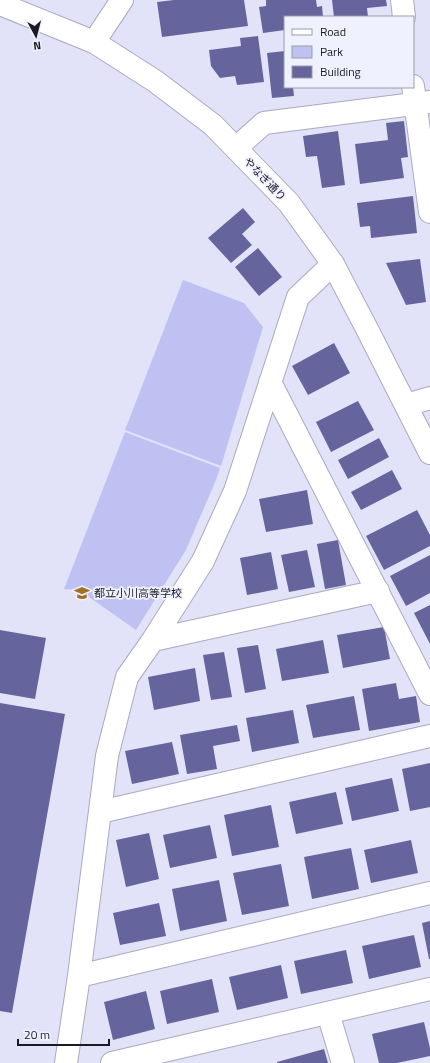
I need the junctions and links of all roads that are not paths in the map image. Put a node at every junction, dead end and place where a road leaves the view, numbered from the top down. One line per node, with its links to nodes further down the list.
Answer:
1 (122, 0): 5 (street)
2 (402, 0): 4 (street)
3 (0, 4): 5 (street, やなぎ通り)
4 (404, 16)
5 (94, 42): 7 (street, やなぎ通り)
6 (420, 97): 7 (street); 8 (street)
7 (236, 148): 9 (street, やなぎ通り)
8 (430, 212)
9 (333, 264): 10 (street); 12 (street, やなぎ通り)
10 (270, 382): 14 (street); 15 (street)
11 (430, 398): 12 (street)
12 (406, 405): 13 (street, やなぎ通り)
13 (430, 453)
14 (378, 591): 15 (street); 16 (street)
15 (153, 640): 18 (street)
16 (430, 694)
17 (430, 736): 18 (street)
18 (100, 812): 20 (street)
19 (430, 893): 20 (street)
20 (79, 976): 23 (street)
21 (430, 989): 22 (street)
22 (328, 1013): 24 (street); 25 (street)
23 (66, 1063)
24 (112, 1063)
25 (343, 1063)

